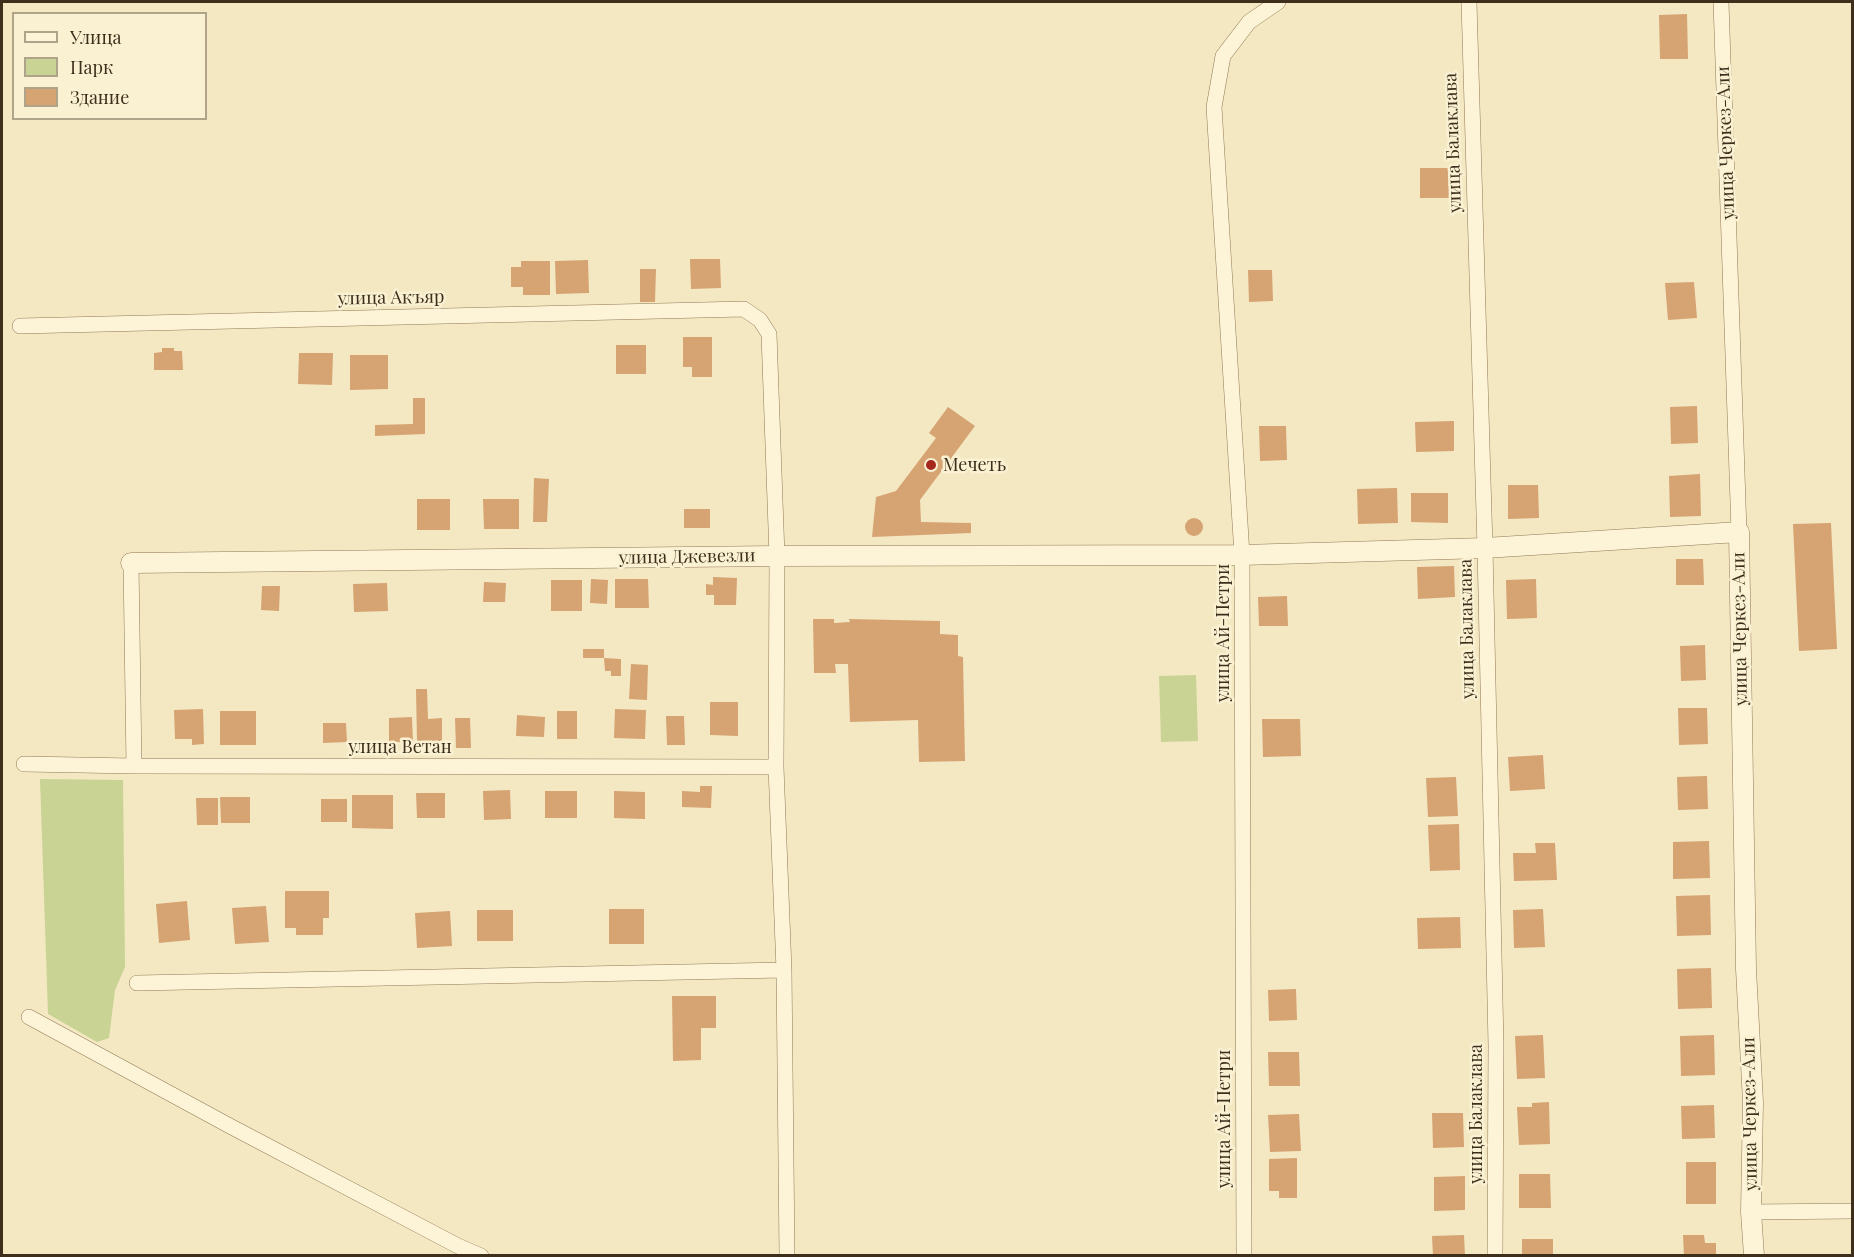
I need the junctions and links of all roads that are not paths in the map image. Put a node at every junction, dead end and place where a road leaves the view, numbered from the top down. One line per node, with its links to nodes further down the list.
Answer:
1 (1278, 2): 7 (street, улица Ай-Петри)
2 (1468, 2): 6 (street, улица Балаклава)
3 (1721, 2): 5 (street, улица Черкез-Али)
4 (20, 326): 8 (street, улица Акъяр)
5 (1739, 532): 6 (street, улица Джевезли); 17 (street, улица Черкез-Али)
6 (1485, 549): 7 (street, улица Джевезли); 21 (street, улица Балаклава)
7 (1242, 555): 8 (street, улица Джевезли); 20 (street, улица Ай-Петри)
8 (777, 556): 9 (street, улица Джевезли); 12 (street)
9 (131, 563): 11 (street)
10 (24, 764): 11 (street, улица Ветан)
11 (134, 766): 12 (street, улица Ветан)
12 (776, 767): 13 (street)
13 (784, 970): 14 (street); 19 (street)
14 (136, 983)
15 (29, 1017): 18 (street)
16 (1852, 1211): 17 (street)
17 (1751, 1212): 22 (street, улица Черкез-Али)
18 (481, 1256)
19 (787, 1256)
20 (1244, 1256)
21 (1496, 1256)
22 (1754, 1256)

